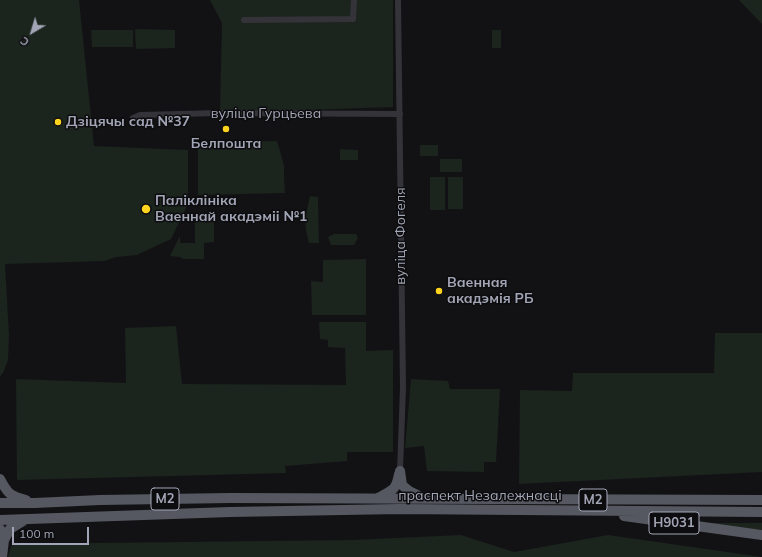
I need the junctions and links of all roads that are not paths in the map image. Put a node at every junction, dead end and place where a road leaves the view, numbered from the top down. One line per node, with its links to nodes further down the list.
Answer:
1 (354, 0): 3 (street)
2 (398, 0): 4 (street, вуліца Фогеля)
3 (244, 20)
4 (400, 114): 5 (street, вуліца Гурцьева); 6 (street, вуліца Фогеля)
5 (133, 118)
6 (400, 471): 8 (highway); 9 (highway)
7 (0, 479): 12 (highway)
8 (377, 499): 9 (highway, праспект Незалежнасці / М2); 12 (highway, праспект Незалежнасці / М2)
9 (424, 499): 10 (highway, праспект Незалежнасці / М2)
10 (762, 500)
11 (0, 503): 12 (highway, М2)
12 (35, 503)
13 (586, 511): 14 (highway, праспект Незалежнасці / М2); 16 (highway, праспект Незалежнасці / М2); 18 (highway, Н9031)
14 (762, 512)
15 (0, 520): 16 (highway, М2)
16 (26, 520): 19 (highway)
17 (0, 529): 19 (highway)
18 (762, 535)
19 (4, 540): 20 (highway)
20 (2, 557)

